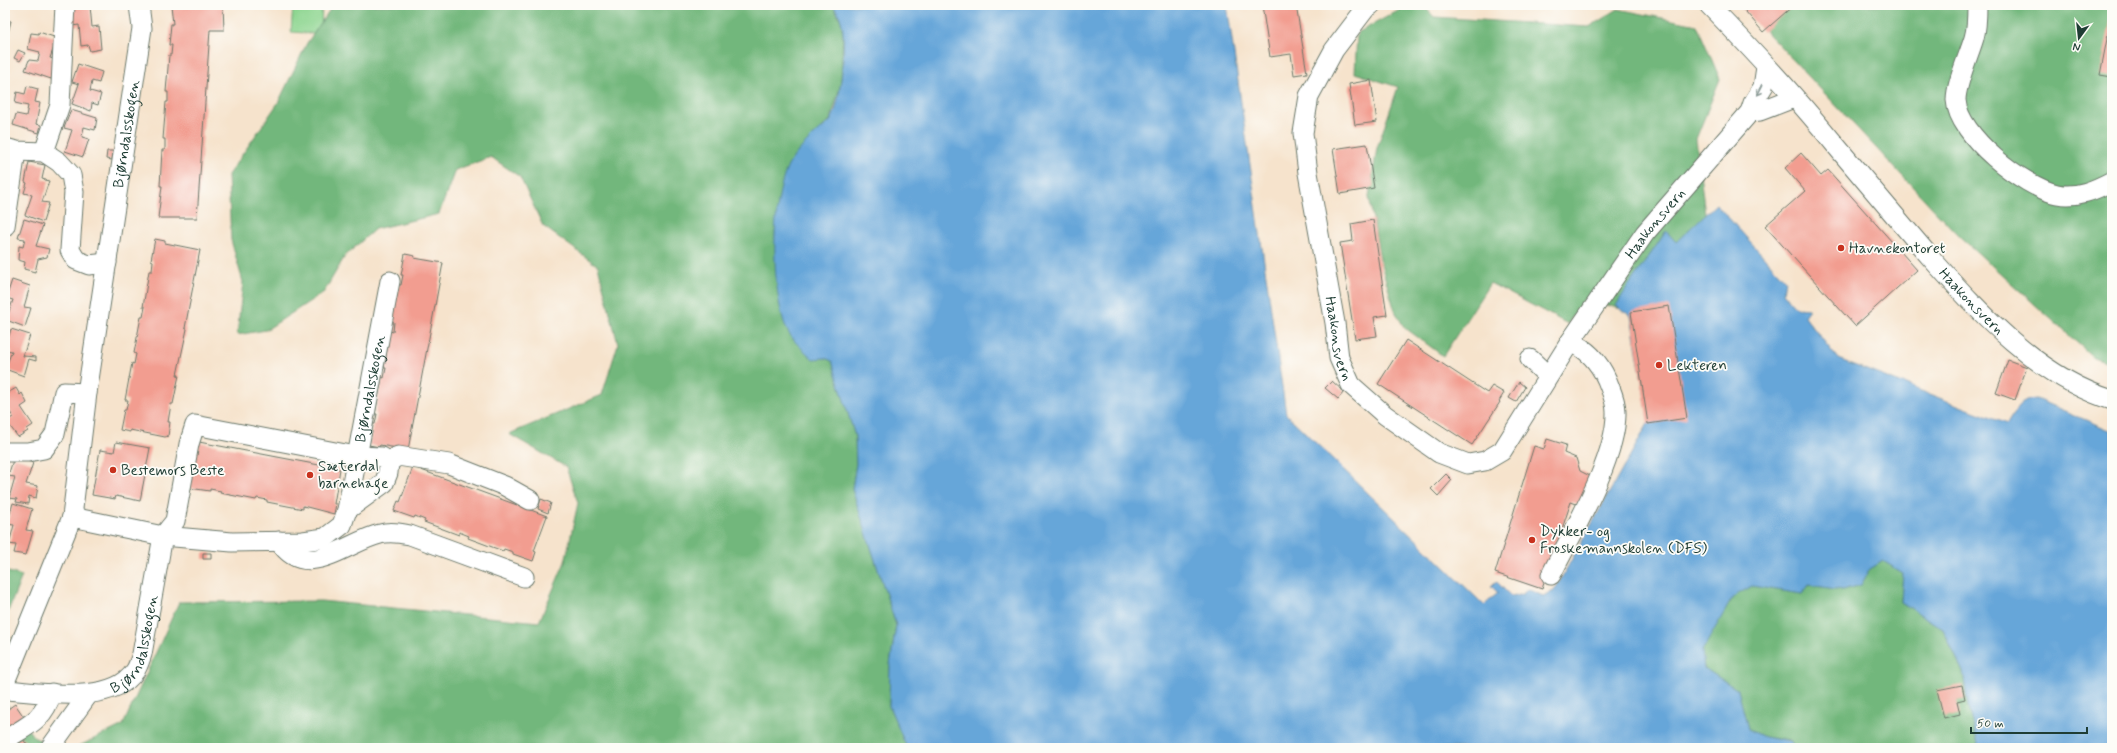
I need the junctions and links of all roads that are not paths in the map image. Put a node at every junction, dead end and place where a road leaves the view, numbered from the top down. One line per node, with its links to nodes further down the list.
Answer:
1 (65, 5): 10 (street)
2 (139, 5): 13 (street, Bjørndalsskogen)
3 (1371, 5): 17 (street, Haakonsvern)
4 (1709, 5): 6 (street, Haakonsvern)
5 (1977, 5): 11 (street)
6 (1766, 67): 7 (street, Haakonsvern); 8 (street, Haakonsvern, one-way to 8)
7 (1794, 98): 8 (street); 19 (street, Haakonsvern)
8 (1750, 112): 15 (street, Haakonsvern)
9 (11, 150): 10 (street); 12 (street)
10 (44, 152): 13 (street)
11 (2112, 181)
12 (5, 226)
13 (107, 263): 18 (street, Bjørndalsskogen)
14 (390, 280): 21 (street, Bjørndalsskogen)
15 (1570, 342): 17 (street, Haakonsvern); 28 (street)
16 (1530, 359): 17 (street)
17 (1548, 376)
18 (87, 393): 20 (street); 25 (street, Bjørndalsskogen)
19 (2112, 400)
20 (5, 452)
21 (356, 456): 22 (street); 24 (street, Bjørndalsskogen); 26 (street, Bjørndalsskogen)
22 (389, 462): 23 (street); 24 (street)
23 (530, 500)
24 (347, 510): 27 (street, Bjørndalsskogen)
25 (72, 517): 26 (street, Bjørndalsskogen); 30 (street, Bjørndalsskogen)
26 (163, 536): 27 (street, Bjørndalsskogen); 33 (street, Bjørndalsskogen)
27 (279, 541): 29 (street)
28 (1551, 575)
29 (524, 577)
30 (5, 682)
31 (5, 690): 32 (street, Bjørndalsskogen)
32 (52, 693): 33 (street, Bjørndalsskogen); 34 (street)
33 (88, 695): 35 (street)
34 (5, 740)
35 (50, 748)

